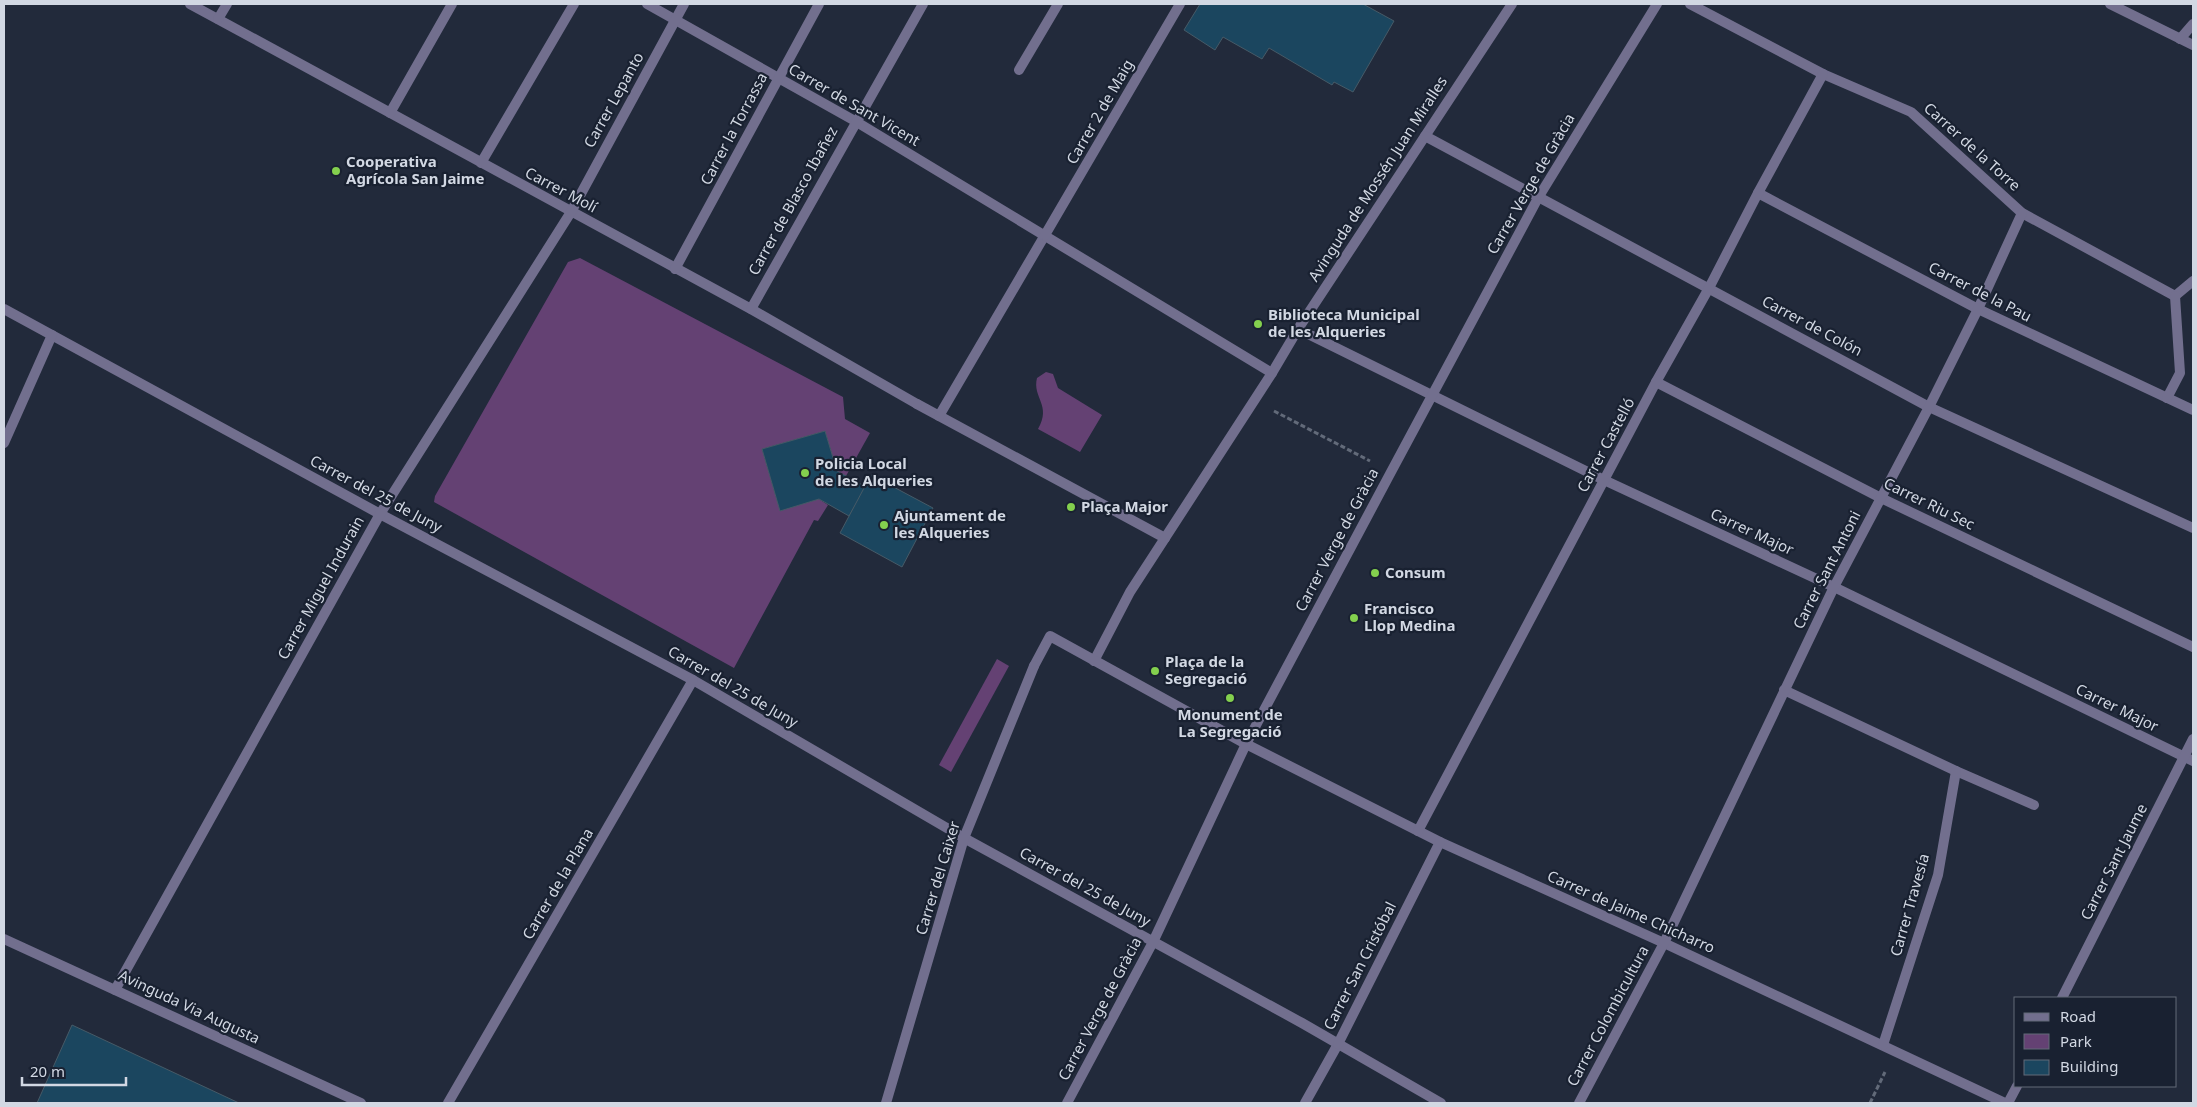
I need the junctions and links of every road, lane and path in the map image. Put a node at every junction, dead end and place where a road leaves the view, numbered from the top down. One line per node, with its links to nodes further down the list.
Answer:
1 (190, 4): 16 (street, Carrer Molí)
2 (227, 4): 16 (street)
3 (452, 4): 23 (street)
4 (574, 4): 26 (street)
5 (647, 4): 15 (street, Carrer de Sant Vicent)
6 (684, 4): 15 (street, Carrer Lepanto)
7 (819, 4): 22 (street, Carrer la Torrassa)
8 (923, 4): 24 (street, Carrer de Blasco Ibañez)
9 (1058, 4): 20 (street)
10 (1180, 4): 31 (street, Carrer 2 de Maig)
11 (1512, 4): 25 (street, Avinguda de Mossén Juan Miralles)
12 (1657, 4): 28 (street, Carrer Verge de Gràcia)
13 (1690, 4): 21 (street, Carrer de la Torre)
14 (2110, 4): 18 (street)
15 (676, 19): 22 (street, Carrer de Sant Vicent); 29 (street, Carrer Lepanto)
16 (218, 20): 23 (street, Carrer Molí)
17 (2193, 24): 18 (street)
18 (2180, 39): 19 (street)
19 (2193, 45)
20 (1019, 70)
21 (1823, 74): 27 (street, Carrer Castelló); 30 (street, Carrer de la Torre)
22 (778, 79): 24 (street, Carrer de Sant Vicent); 32 (street, Carrer la Torrassa)
23 (390, 113): 26 (street, Carrer Molí)
24 (855, 121): 31 (street, Carrer de Sant Vicent); 37 (street, Carrer de Blasco Ibañez)
25 (1424, 136): 28 (street, Carrer de Colón); 39 (street, Avinguda de Mossén Juan Miralles)
26 (481, 163): 29 (street, Carrer Molí)
27 (1758, 193): 34 (street, Carrer Castelló); 38 (street, Carrer de la Pau)
28 (1538, 198): 34 (street, Carrer de Colón); 43 (street, Carrer Verge de Gràcia)
29 (571, 212): 32 (street, Carrer Molí); 53 (street, Carrer Miguel Indurain)
30 (2022, 213): 35 (street, Carrer de la Torre); 38 (street, Carrer Sant Antoni)
31 (1046, 235): 41 (street); 48 (street)
32 (675, 269): 37 (street, Carrer Molí)
33 (2193, 281): 35 (street)
34 (1709, 288): 42 (street, Carrer Castelló); 45 (street, Carrer de Colón)
35 (2175, 296): 44 (street)
36 (4, 309): 40 (street, Carrer del 25 de Juny)
37 (751, 309): 48 (street, Carrer Molí)
38 (1978, 309): 44 (street, Carrer de la Pau); 45 (street, Carrer Sant Antoni)
39 (1298, 329): 41 (street, Avinguda de Mossén Juan Miralles); 43 (street, Carrer Major)
40 (52, 335): 49 (street); 53 (street, Carrer del 25 de Juny)
41 (1272, 372): 55 (street)
42 (1656, 382): 51 (street, Carrer Castelló); 52 (street, Carrer Riu Sec)
43 (1432, 395): 50 (street, Carrer Verge de Gràcia); 51 (street, Carrer Major)
44 (2167, 398): 47 (street, Carrer de la Pau)
45 (1929, 407): 52 (street, Carrer Sant Antoni); 54 (street, Carrer de Colón)
46 (1272, 410): 50 (path)
47 (2193, 410)
48 (939, 416): 55 (street)
49 (4, 444)
50 (1391, 472): 62 (street, Carrer Verge de Gràcia)
51 (1604, 480): 56 (street, Carrer Major); 66 (street, Carrer Castelló)
52 (1881, 498): 56 (street, Carrer Sant Antoni); 57 (street, Carrer Riu Sec)
53 (380, 514): 59 (street, Carrer del 25 de Juny); 72 (street, Carrer Miguel Indurain)
54 (2193, 528)
55 (1165, 538): 58 (street)
56 (1834, 587): 60 (street, Carrer Sant Antoni); 63 (street, Carrer Major)
57 (2193, 647)
58 (1094, 661): 62 (street); 67 (street, Carrer del Caixer)
59 (693, 680): 67 (street, Carrer del 25 de Juny); 79 (street, Carrer de la Plana)
60 (1784, 690): 64 (street); 71 (street, Carrer Sant Antoni)
61 (2193, 738): 63 (street, Carrer Sant Jaume)
62 (1246, 744): 66 (street, Carrer de Jaime Chicharro); 70 (street, Carrer Verge de Gràcia)
63 (2189, 759): 73 (street, Carrer Sant Jaume)
64 (1956, 771): 65 (street); 75 (street, Carrer Travesía)
65 (2034, 804)
66 (1418, 831): 68 (street, Carrer de Jaime Chicharro)
67 (964, 838): 70 (street, Carrer del 25 de Juny); 80 (street, Carrer del Caixer)
68 (1440, 842): 71 (street, Carrer de Jaime Chicharro); 74 (street, Carrer San Cristóbal)
69 (4, 939): 72 (street, Avinguda Via Augusta)
70 (1153, 942): 74 (street, Carrer del 25 de Juny); 81 (street, Carrer Verge de Gràcia)
71 (1664, 943): 75 (street, Carrer de Jaime Chicharro); 84 (street, Carrer Colombicultura)
72 (115, 990): 78 (street, Avinguda Via Augusta)
73 (2063, 997)
74 (1338, 1044): 82 (street, Carrer San Cristóbal); 83 (street, Carrer del 25 de Juny)
75 (1883, 1045): 76 (street, Carrer de Jaime Chicharro)
76 (1895, 1050): 85 (path); 86 (street, Carrer de Jaime Chicharro)
77 (2016, 1087): 86 (street)
78 (361, 1103)
79 (448, 1103)
80 (886, 1103)
81 (1067, 1103)
82 (1306, 1103)
83 (1441, 1103)
84 (1579, 1103)
85 (1870, 1103)
86 (2007, 1103)

